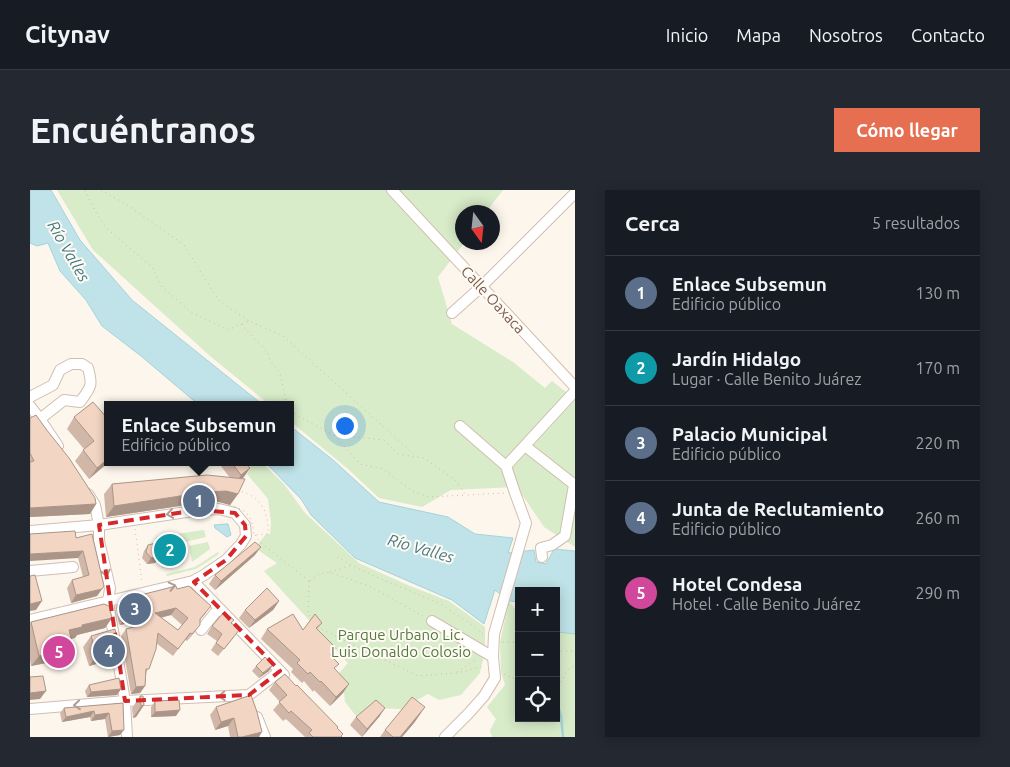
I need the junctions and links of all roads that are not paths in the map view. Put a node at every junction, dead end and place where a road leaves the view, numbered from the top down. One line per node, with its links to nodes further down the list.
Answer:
1 (392, 190): 3 (street, Calle Oaxaca)
2 (575, 193): 3 (street)
3 (480, 286): 4 (street); 5 (street, Calle Oaxaca)
4 (452, 313)
5 (575, 389): 9 (street)
6 (30, 397): 7 (street)
7 (34, 414): 10 (street)
8 (460, 426): 11 (street)
9 (525, 446): 11 (street); 12 (street)
10 (65, 458)
11 (506, 466): 25 (street)
12 (575, 485): 16 (street)
13 (85, 489): 14 (street)
14 (99, 525): 15 (street); 19 (street, one-way to 14); 20 (street, one-way to 20)
15 (30, 531)
16 (542, 557)
17 (74, 567): 18 (street)
18 (30, 571)
19 (193, 581): 20 (street, one-way to 19); 21 (street)
20 (108, 602): 22 (street); 29 (street)
21 (219, 608): 24 (street); 26 (street)
22 (30, 620)
23 (432, 621): 25 (street)
24 (201, 630)
25 (485, 653): 33 (street)
26 (280, 671): 27 (street); 28 (street)
27 (293, 684)
28 (249, 695): 29 (street, one-way to 29); 32 (street)
29 (124, 701): 30 (street, one-way to 30); 31 (street)
30 (30, 709)
31 (127, 737)
32 (264, 737)
33 (445, 737)

